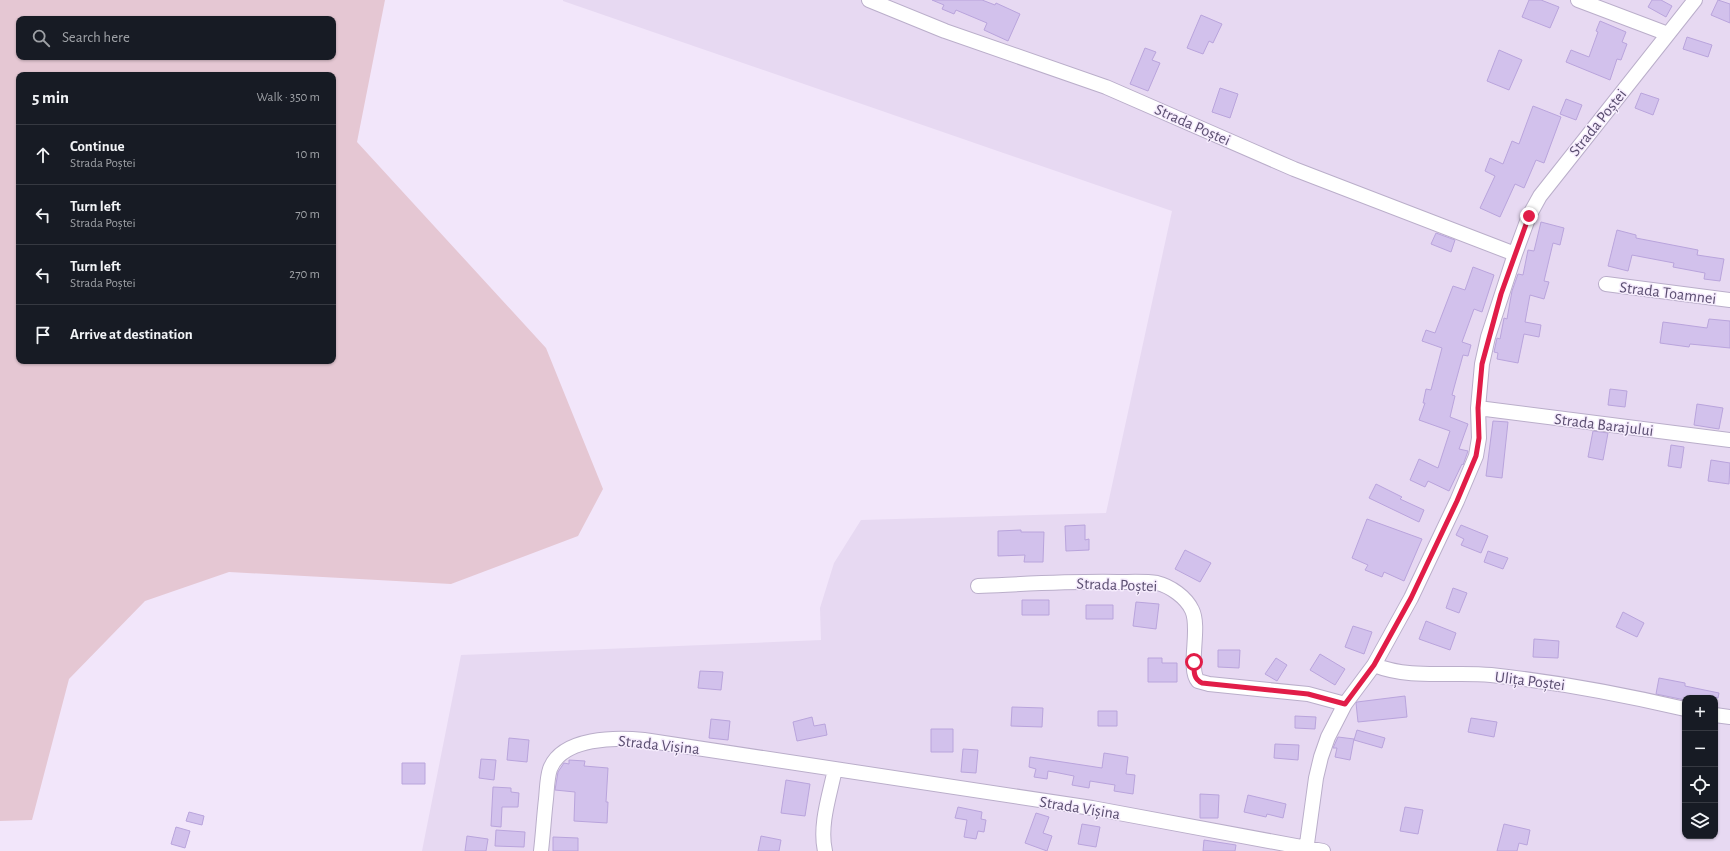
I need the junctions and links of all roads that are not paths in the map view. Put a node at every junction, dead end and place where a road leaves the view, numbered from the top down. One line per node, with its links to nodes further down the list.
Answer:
1 (869, 0): 5 (street, Strada Poștei)
2 (1578, 0): 4 (street)
3 (1695, 0): 4 (street, Strada Poștei)
4 (1668, 34): 5 (street, Strada Poștei)
5 (1515, 254): 8 (street, Strada Poștei)
6 (1606, 284): 7 (street, Strada Toamnei)
7 (1730, 300)
8 (1478, 408): 9 (street, Strada Barajului); 11 (street, Strada Poștei)
9 (1730, 440)
10 (978, 586): 12 (street, Strada Poștei)
11 (1374, 665): 12 (street, Strada Poștei); 13 (street, Ulița Poștei)
12 (1345, 704): 17 (street, Strada Poștei)
13 (1682, 708)
14 (1718, 715): 15 (street)
15 (1730, 717)
16 (835, 769): 17 (street, Strada Vișina); 18 (street, Strada Vișina); 19 (street)
17 (1306, 849): 20 (street, Strada Vișina)
18 (541, 851)
19 (825, 851)
20 (1323, 851)

